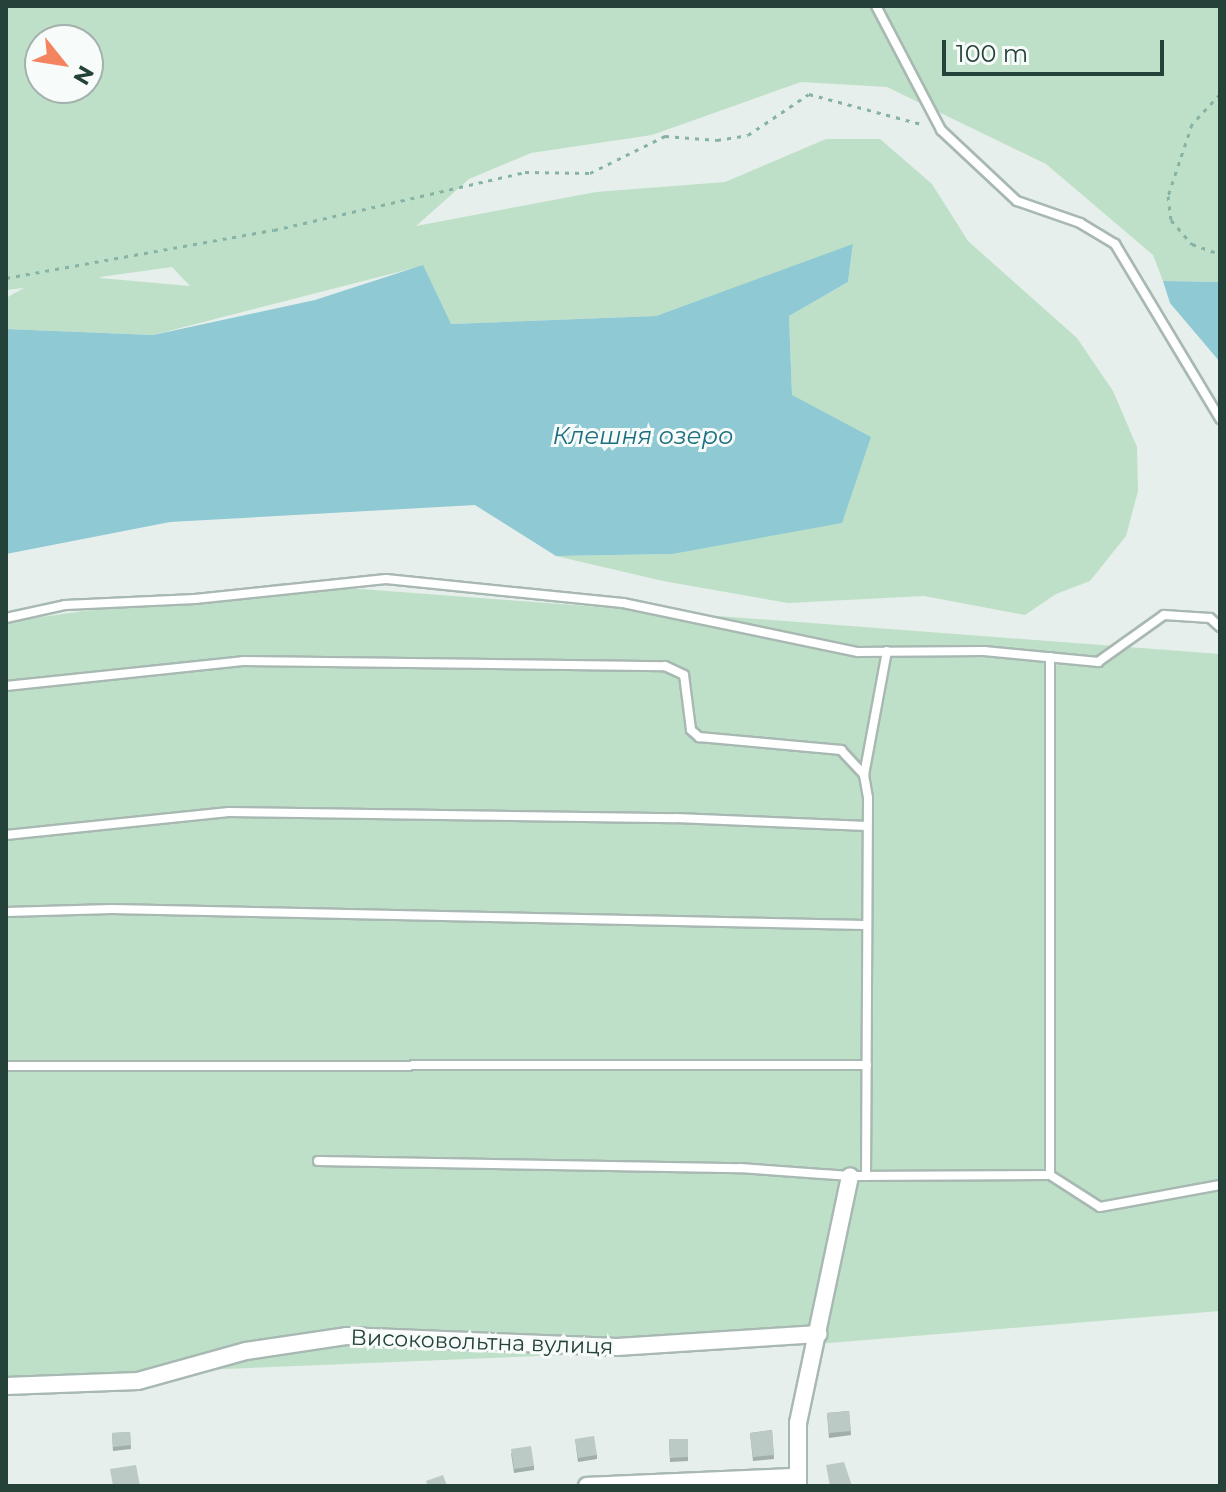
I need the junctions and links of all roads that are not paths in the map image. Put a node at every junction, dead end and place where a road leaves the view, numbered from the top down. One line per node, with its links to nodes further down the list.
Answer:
1 (876, 6): 2 (lane)
2 (1220, 419)
3 (6, 618): 5 (lane)
4 (1220, 627): 6 (lane)
5 (887, 651): 6 (lane); 8 (lane)
6 (1050, 657): 16 (lane)
7 (6, 686): 8 (lane)
8 (864, 775): 9 (lane)
9 (867, 826): 10 (lane); 12 (lane)
10 (6, 835)
11 (6, 912): 12 (lane)
12 (865, 925): 13 (lane)
13 (867, 1065): 14 (lane); 17 (lane)
14 (6, 1066)
15 (318, 1161): 17 (lane)
16 (1050, 1175): 17 (lane); 18 (lane)
17 (858, 1176): 19 (street)
18 (1220, 1185)
19 (819, 1334): 20 (street, Високовольтна вулиця); 21 (street)
20 (6, 1386)
21 (797, 1481): 22 (street)
22 (587, 1486)

